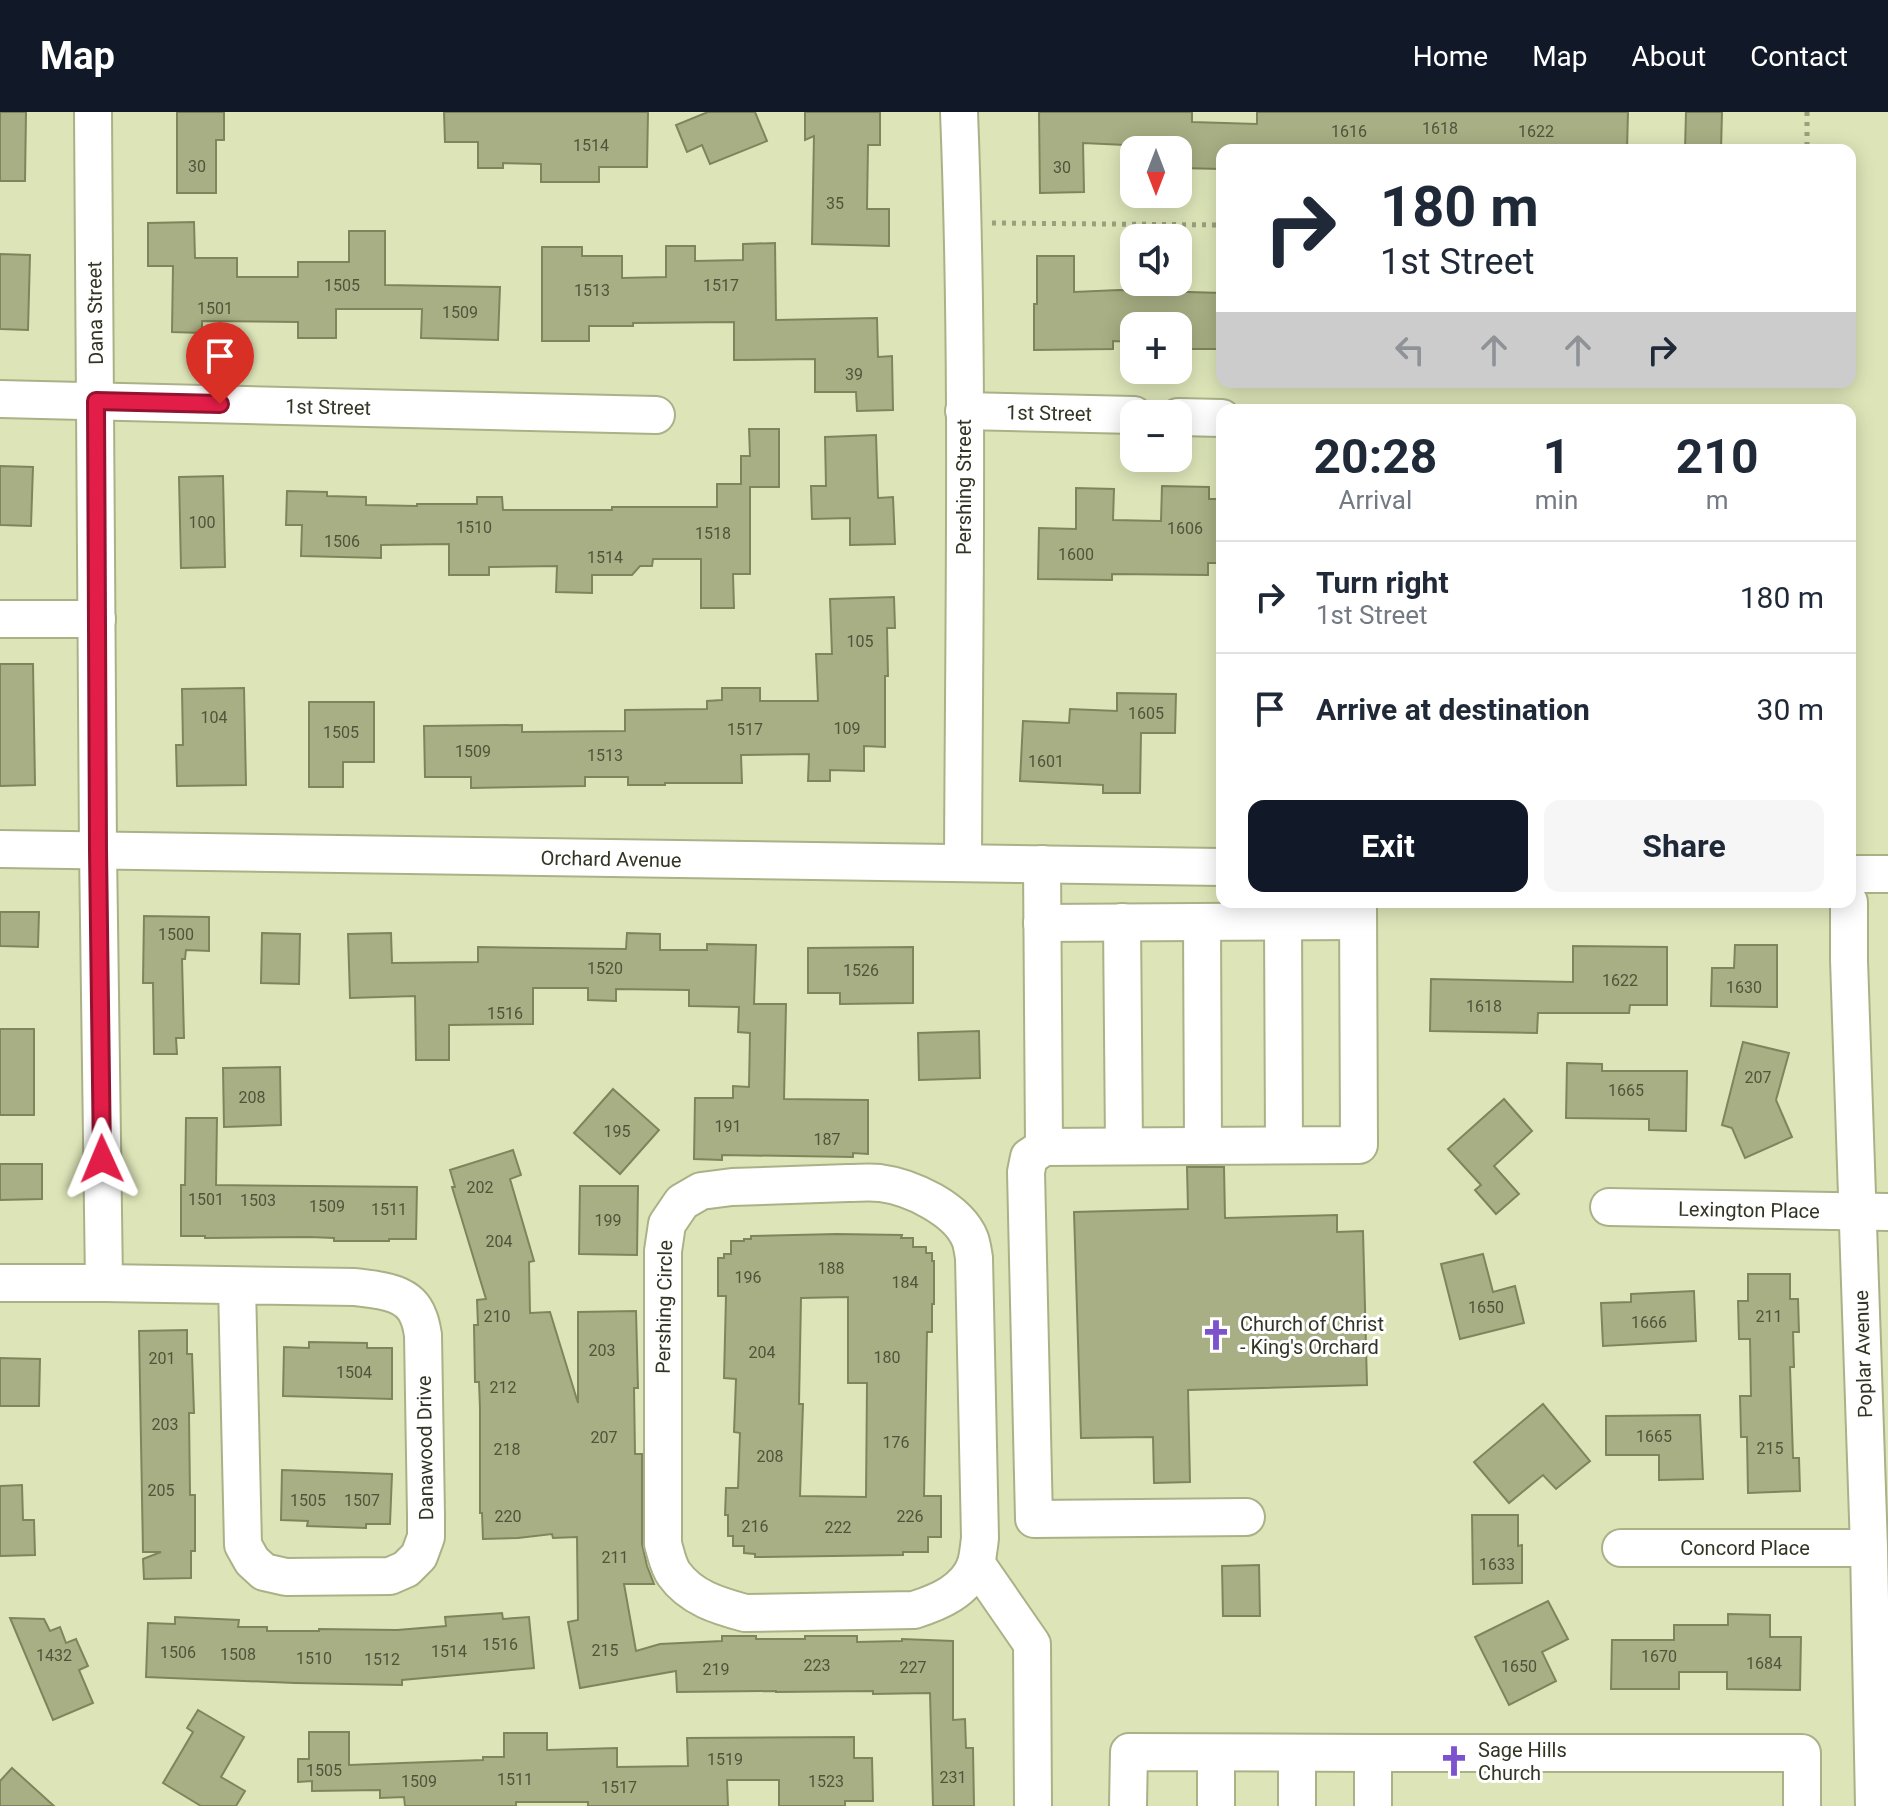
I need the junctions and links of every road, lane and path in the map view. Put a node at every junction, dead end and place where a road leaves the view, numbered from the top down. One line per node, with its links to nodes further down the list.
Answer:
1 (93, 112): 8 (street, Dana Street)
2 (959, 112): 5 (street, Pershing Street)
3 (1807, 112): 4 (path)
4 (1807, 144)
5 (963, 223): 6 (path); 9 (street, Pershing Street)
6 (1216, 225)
7 (0, 399): 8 (street, 1st Street)
8 (96, 401): 10 (street, 1st Street); 15 (street, Dana Street)
9 (964, 411): 11 (street, 1st Street); 18 (street, Pershing Street)
10 (656, 415)
11 (1120, 415)
12 (1192, 417): 13 (street)
13 (1216, 418)
14 (0, 619): 15 (street)
15 (97, 619): 17 (street, Dana Street)
16 (0, 849): 17 (street, Orchard Avenue)
17 (98, 850): 18 (street, Orchard Avenue); 36 (street, Dana Street)
18 (963, 863): 19 (street, Orchard Avenue)
19 (1042, 864): 20 (street, Orchard Avenue); 28 (street)
20 (1216, 867)
21 (1856, 874): 22 (street)
22 (1888, 874)
23 (1849, 908): 34 (street, Poplar Avenue)
24 (1358, 912): 25 (street); 29 (street)
25 (1283, 921): 27 (street); 29 (street)
26 (1122, 922): 27 (street); 28 (street); 30 (street)
27 (1202, 922): 31 (street)
28 (1042, 923): 32 (street)
29 (1284, 1145): 31 (street)
30 (1124, 1146): 31 (street); 32 (street)
31 (1203, 1146)
32 (1044, 1147): 38 (street)
33 (1609, 1207): 34 (street, Lexington Place)
34 (1873, 1212): 40 (street, Poplar Avenue)
35 (0, 1283): 36 (street, Danawood Drive)
36 (104, 1283): 37 (street, Danawood Drive)
37 (237, 1286): 37 (street, Danawood Drive)
38 (1246, 1517)
39 (1621, 1548): 40 (street, Concord Place)
40 (1869, 1548): 51 (street, Poplar Avenue)
41 (976, 1563): 41 (street, Pershing Circle); 45 (street)
42 (1216, 1753): 43 (street); 46 (street); 47 (street)
43 (1297, 1753): 44 (street); 48 (street)
44 (1373, 1753): 49 (street); 50 (street)
45 (1033, 1806)
46 (1128, 1806)
47 (1216, 1806)
48 (1297, 1806)
49 (1373, 1806)
50 (1802, 1806)
51 (1874, 1806)

